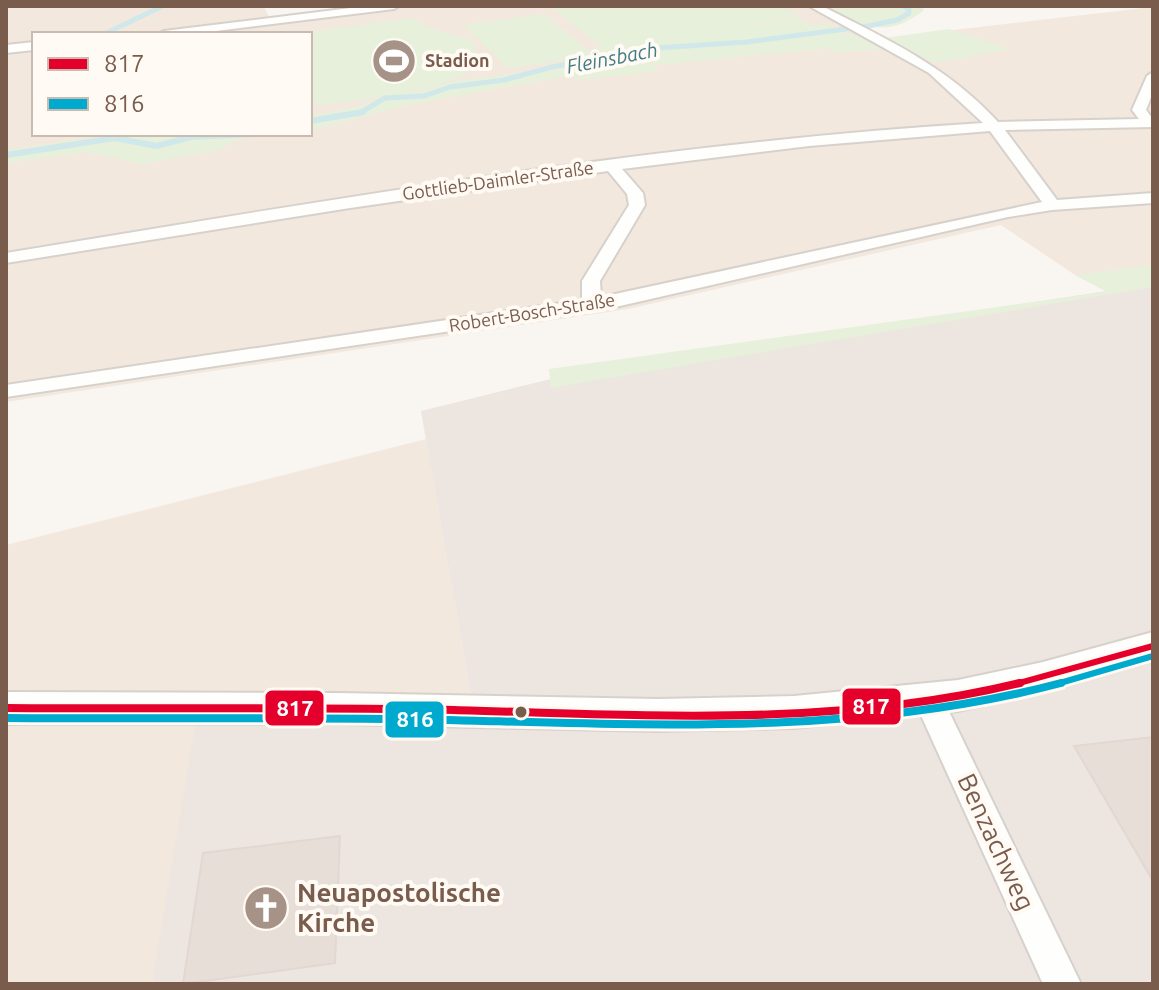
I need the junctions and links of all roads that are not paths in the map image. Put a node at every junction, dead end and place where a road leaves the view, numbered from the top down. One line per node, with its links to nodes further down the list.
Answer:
1 (394, 6): 3 (street)
2 (814, 6): 8 (street)
3 (180, 32)
4 (32, 46): 5 (street)
5 (6, 49)
6 (1153, 76): 7 (street)
7 (1151, 123): 8 (street, Gottlieb-Daimler-Straße)
8 (992, 124): 9 (street, Gottlieb-Daimler-Straße); 11 (street)
9 (611, 165): 12 (street, Gottlieb-Daimler-Straße); 13 (street)
10 (1153, 198): 11 (street, Robert-Bosch-Straße)
11 (1052, 205): 13 (street, Robert-Bosch-Straße)
12 (6, 258)
13 (592, 304): 14 (street, Robert-Bosch-Straße)
14 (6, 391)
15 (1153, 646): 16 (street)
16 (929, 700): 17 (street); 18 (street, Benzachweg)
17 (6, 708)
18 (1062, 984)

